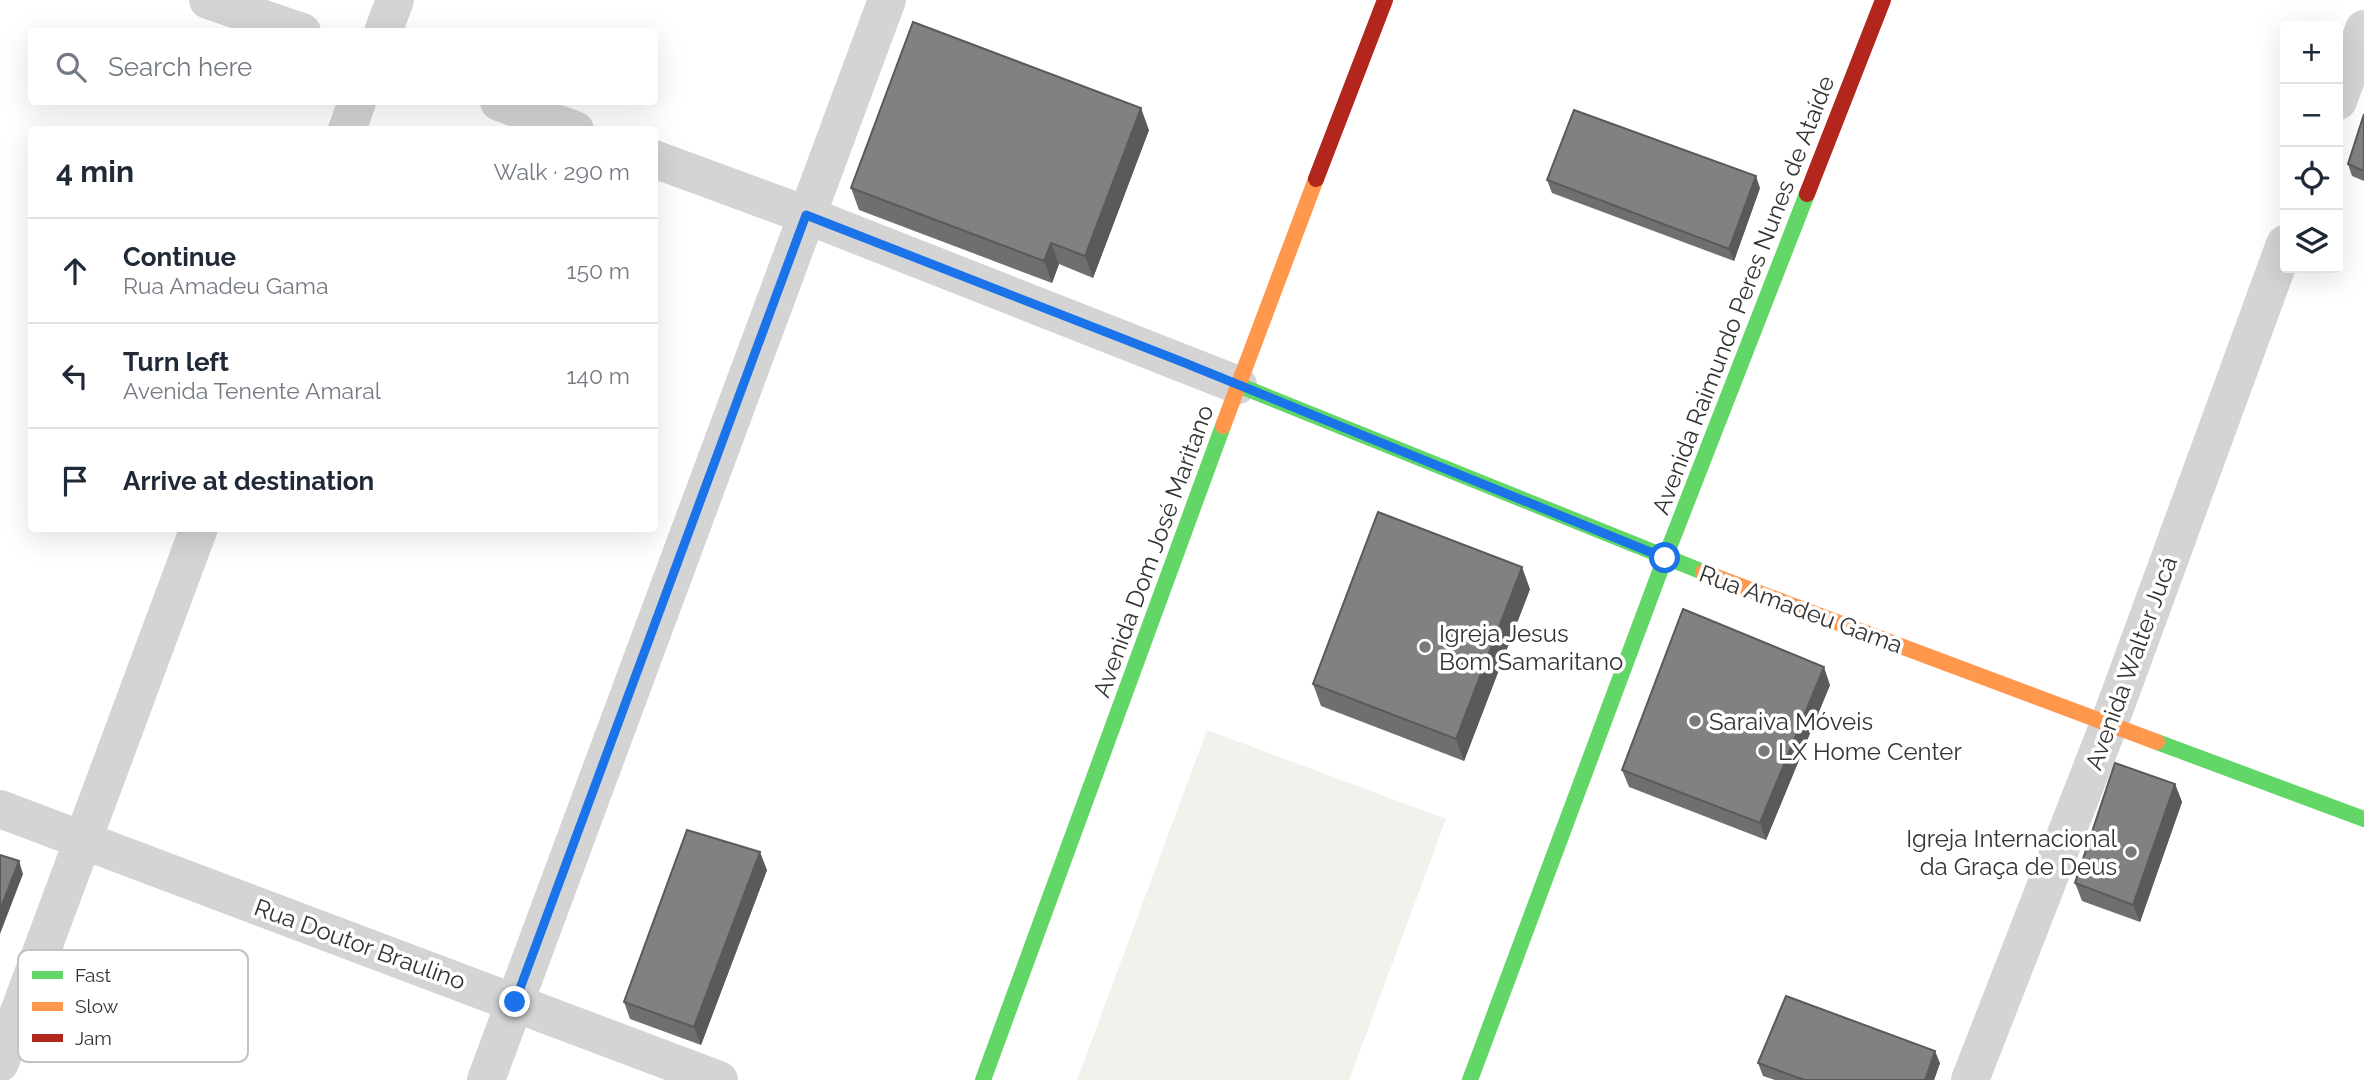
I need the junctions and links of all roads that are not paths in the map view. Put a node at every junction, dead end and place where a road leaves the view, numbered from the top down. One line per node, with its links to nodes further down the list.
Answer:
1 (208, 0): 6 (street)
2 (395, 0): 7 (street)
3 (887, 0): 15 (street)
4 (1385, 0): 17 (street, Avenida Dom José Maritano)
5 (1883, 0): 19 (street, Avenida Raimundo Peres Nunes de Ataíde)
6 (290, 28)
7 (384, 28)
8 (2364, 29): 9 (street)
9 (2343, 87)
10 (356, 105): 12 (street)
11 (507, 105): 13 (street)
12 (348, 126)
13 (564, 126)
14 (658, 160): 15 (street, Rua Amadeu Gama)
15 (806, 215): 17 (street, Rua Amadeu Gama); 25 (street)
16 (2280, 258): 20 (street, Avenida Walter Jucá)
17 (1238, 385): 19 (street, Rua Amadeu Gama); 30 (street, Avenida Dom José Maritano)
18 (198, 532): 23 (street)
19 (1665, 558): 20 (street, Rua Amadeu Gama); 31 (street, Avenida Raimundo Peres Nunes de Ataíde)
20 (2109, 724): 22 (street, Rua Amadeu Gama); 32 (street, Avenida Walter Jucá)
21 (0, 809): 23 (street, Rua Doutor Braulino)
22 (2364, 818)
23 (83, 841): 24 (street); 25 (street, Rua Doutor Braulino)
24 (42, 950)
25 (515, 1002): 28 (street); 29 (street, Rua Doutor Braulino)
26 (18, 1015): 27 (street)
27 (0, 1063)
28 (485, 1080)
29 (719, 1080)
30 (983, 1080)
31 (1470, 1080)
32 (1970, 1080)

